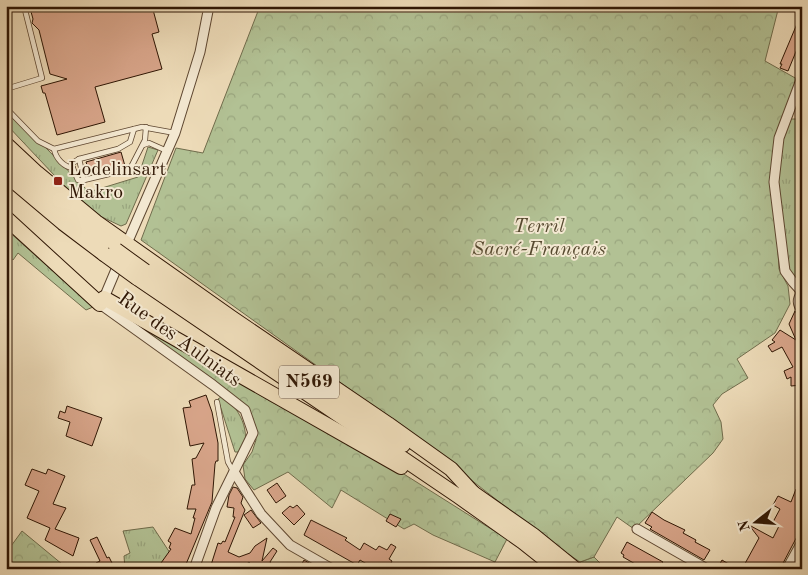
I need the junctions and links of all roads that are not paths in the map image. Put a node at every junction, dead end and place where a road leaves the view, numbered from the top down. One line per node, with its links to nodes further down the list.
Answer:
1 (24, 6): 4 (lane)
2 (209, 6): 8 (street, Rue des Aulniats)
3 (802, 77): 21 (street)
4 (6, 89)
5 (6, 108): 11 (lane)
6 (146, 128): 7 (lane); 8 (lane); 10 (lane)
7 (134, 129): 11 (lane); 13 (lane)
8 (175, 133): 12 (street, Rue des Aulniats)
9 (6, 144): 19 (highway)
10 (143, 145): 12 (lane); 17 (lane)
11 (54, 149): 15 (lane)
12 (166, 151): 19 (street, Rue des Aulniats)
13 (79, 159): 15 (lane); 17 (lane)
14 (6, 161): 20 (highway, N569, bridge)
15 (73, 168): 17 (lane)
16 (6, 175): 20 (highway, N569, bridge)
17 (84, 180)
18 (6, 218): 22 (highway)
19 (127, 242): 22 (street, Rue des Aulniats); 26 (highway)
20 (141, 274): 26 (highway, N569); 27 (highway, N569)
21 (802, 292): 23 (street)
22 (102, 301): 25 (street, Rue des Aulniats); 27 (highway)
23 (801, 311)
24 (217, 402): 25 (lane, Rue des Aulniats)
25 (234, 472): 30 (street, Rue des Aulniats); 31 (street)
26 (473, 493): 33 (highway, N569)
27 (458, 496): 32 (highway, N569)
28 (637, 529): 34 (street)
29 (802, 542): 35 (street)
30 (194, 569)
31 (332, 569)
32 (557, 569)
33 (575, 569)
34 (707, 569)
35 (787, 569)

